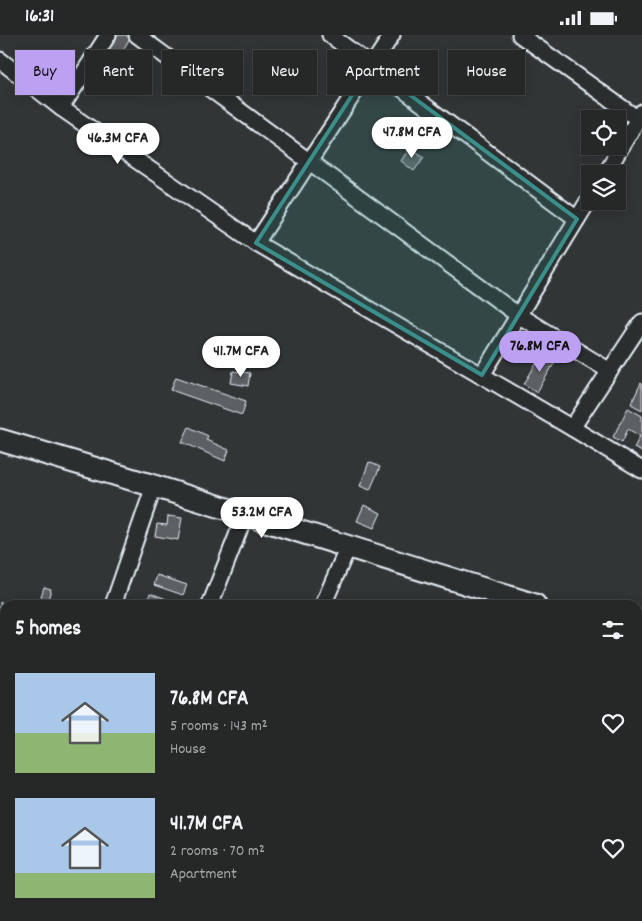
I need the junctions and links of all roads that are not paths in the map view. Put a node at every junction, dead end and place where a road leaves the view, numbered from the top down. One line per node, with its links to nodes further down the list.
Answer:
1 (108, 35): 11 (street)
2 (137, 35): 13 (street)
3 (330, 35): 6 (street)
4 (392, 35): 7 (street)
5 (520, 35): 12 (street)
6 (350, 50)
7 (382, 50)
8 (0, 60): 11 (street)
9 (352, 95): 13 (street)
10 (410, 95): 16 (street)
11 (61, 108): 17 (street)
12 (640, 116): 14 (street)
13 (309, 161): 17 (street); 18 (street)
14 (610, 165)
15 (583, 210): 16 (street)
16 (577, 219): 18 (street)
17 (256, 243): 21 (street)
18 (518, 315): 20 (street); 21 (street)
19 (642, 322): 20 (street)
20 (610, 371): 22 (street)
21 (482, 375): 22 (street)
22 (572, 428): 24 (street)
23 (0, 440): 25 (street)
24 (642, 470)
25 (154, 486): 26 (street); 28 (street)
26 (245, 515): 27 (street); 29 (street)
27 (348, 547): 30 (street); 31 (street)
28 (115, 600)
29 (212, 600)
30 (325, 600)
31 (519, 600)

